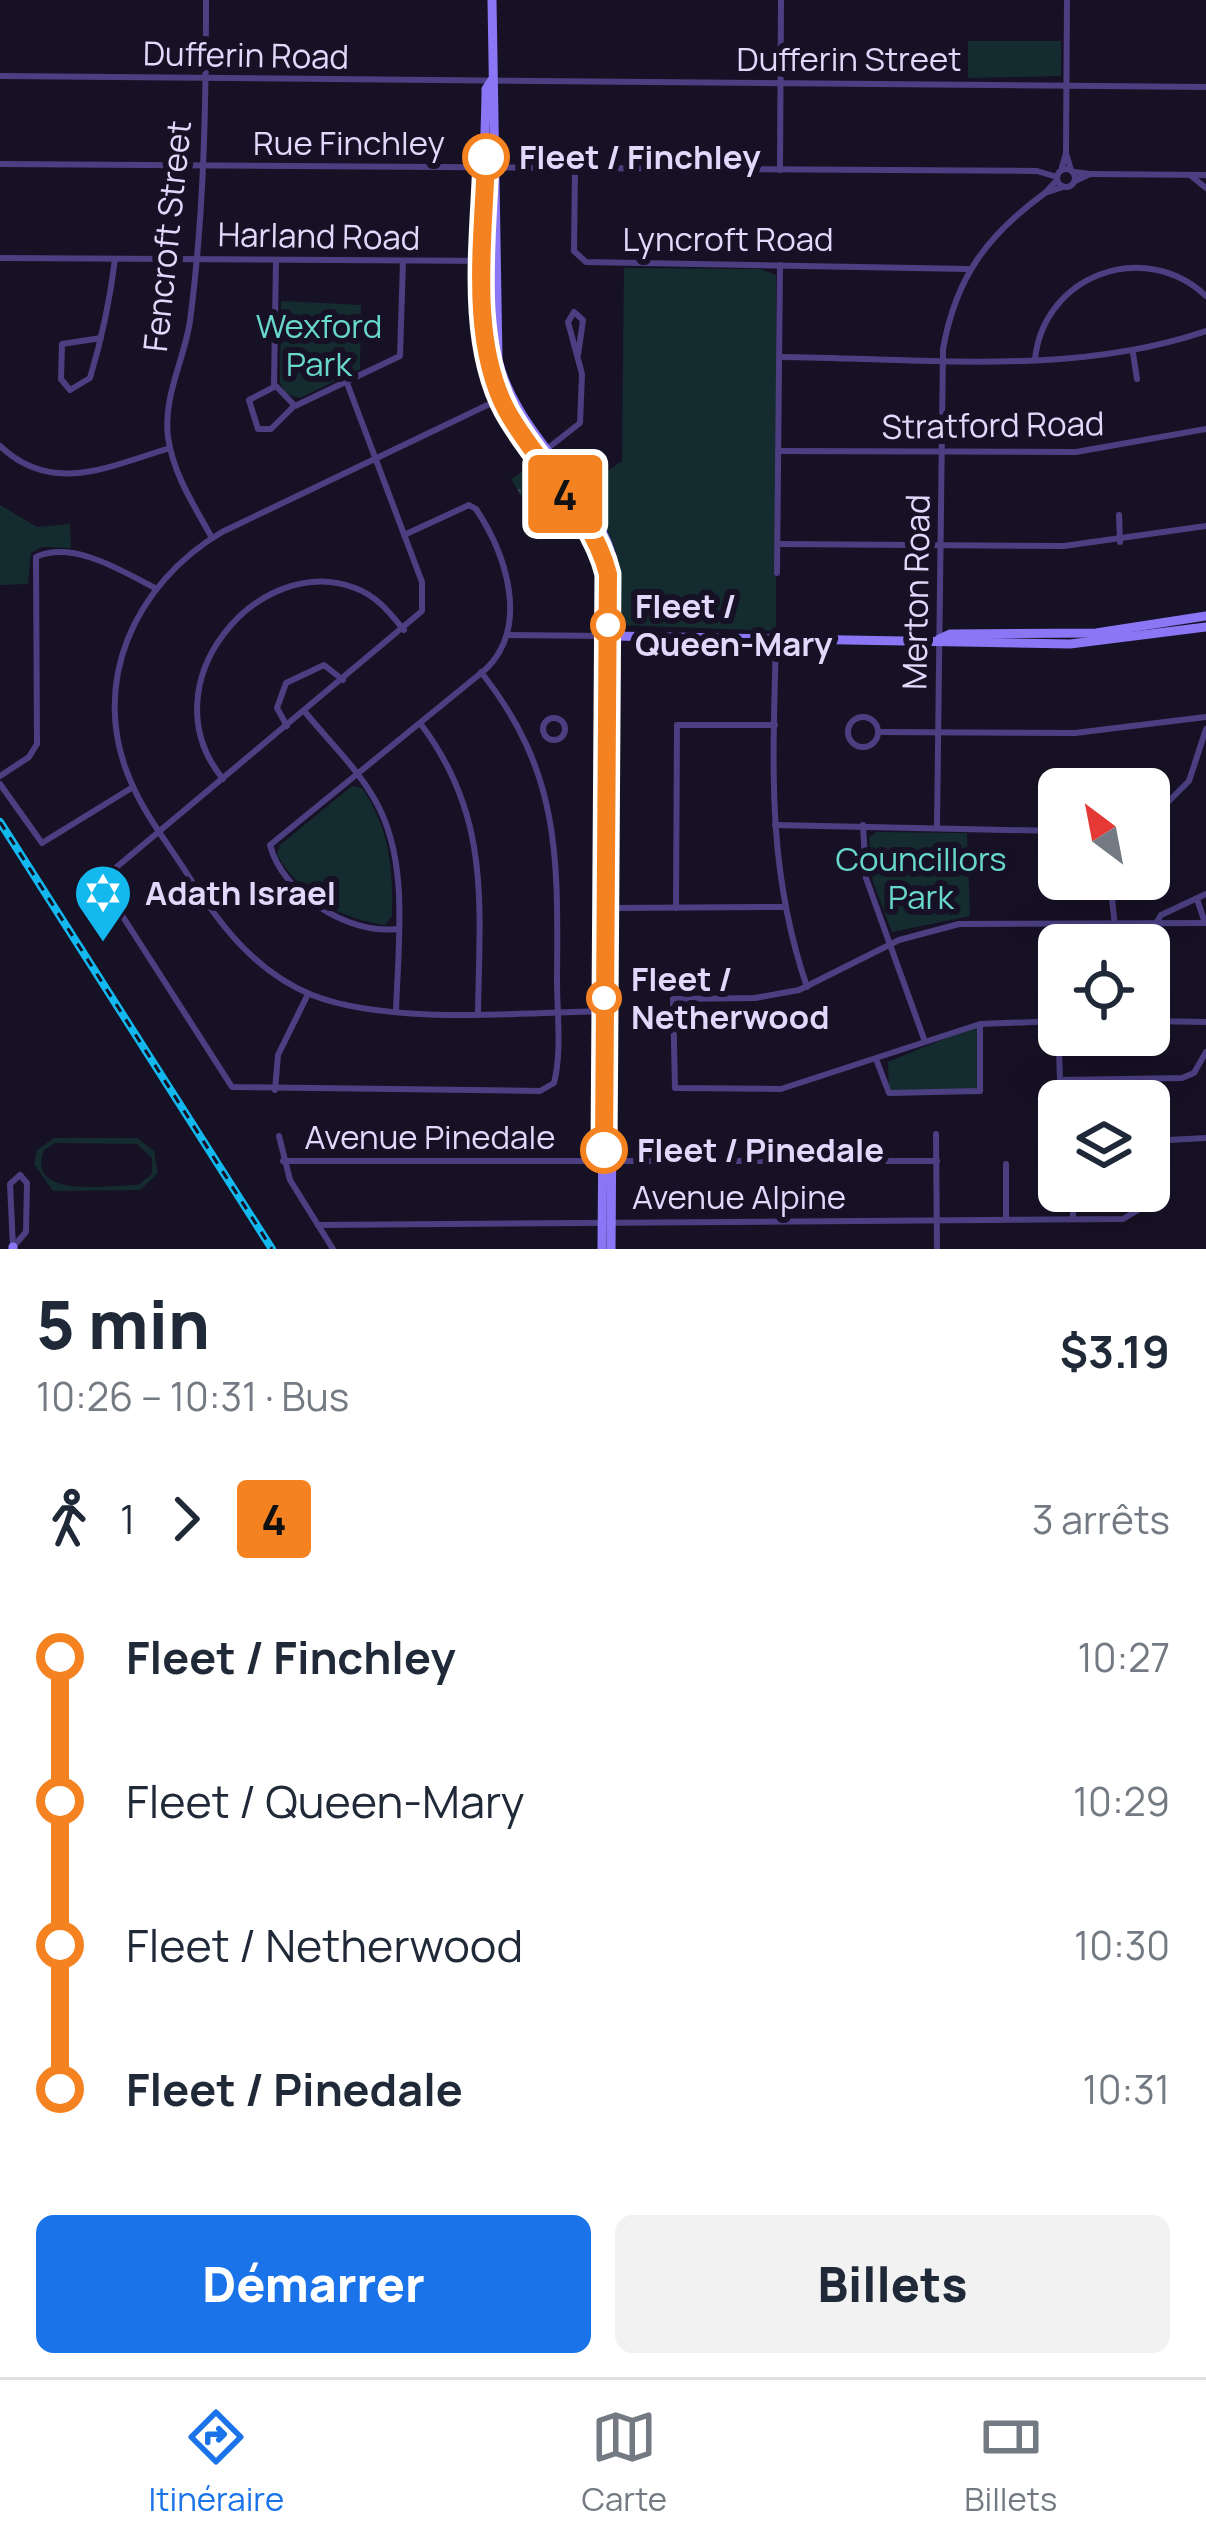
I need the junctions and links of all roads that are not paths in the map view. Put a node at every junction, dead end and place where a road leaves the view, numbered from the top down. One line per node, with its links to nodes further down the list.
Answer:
1 (206, 0): 6 (street, Fencroft Street)
2 (492, 0): 7 (main road)
3 (781, 0): 8 (street)
4 (1067, 0): 9 (street)
5 (0, 76): 6 (street, Dufferin Road)
6 (205, 79): 7 (street, Dufferin Road); 13 (street, Fencroft Street)
7 (491, 80): 8 (street, Dufferin Street); 14 (main road)
8 (781, 83): 9 (street, Dufferin Street); 16 (street)
9 (1067, 86): 10 (street, Dufferin Street); 11 (street)
10 (1206, 87)
11 (1066, 153): 17 (street); 20 (street)
12 (0, 164): 13 (street, Rue Finchley)
13 (204, 166): 14 (street, Rue Finchley); 24 (street, Fencroft Street)
14 (490, 168): 15 (street, Rue Finchley); 27 (main road)
15 (575, 169): 16 (street, Rue Finchley); 28 (street, Lyncroft Road)
16 (780, 170): 20 (street, Rue Finchley)
17 (1074, 174): 18 (street); 20 (street, Rue Finchley); 20 (street)
18 (1190, 175): 19 (street); 21 (street)
19 (1206, 175)
20 (1060, 178): 29 (street, Merton Road)
21 (1206, 188)
22 (0, 258): 23 (street, Harland Road)
23 (115, 259): 24 (street, Harland Road); 32 (street)
24 (196, 259): 25 (street, Harland Road); 44 (street, Fencroft Street)
25 (276, 260): 26 (street, Harland Road); 40 (street)
26 (403, 261): 27 (street, Harland Road); 39 (street)
27 (490, 261): 41 (main road)
28 (781, 264): 29 (street, Lyncroft Road); 35 (street)
29 (968, 269): 36 (street, Merton Road)
30 (1206, 296): 37 (street)
31 (1206, 332): 33 (street)
32 (101, 338): 32 (street)
33 (1132, 352): 37 (street); 38 (street)
34 (578, 355): 34 (street); 48 (street)
35 (779, 357): 36 (street); 46 (street)
36 (942, 358): 37 (street); 47 (street, Merton Road)
37 (1035, 359)
38 (1136, 379)
39 (346, 383): 42 (street); 49 (street)
40 (274, 387): 42 (street); 42 (street)
41 (505, 397): 48 (main road); 49 (street)
42 (295, 406)
43 (1206, 429): 47 (street, Stratford Road)
44 (170, 448): 45 (street); 53 (street, Fencroft Street)
45 (1, 450)
46 (778, 451): 47 (street, Stratford Road); 55 (street)
47 (941, 452): 56 (street, Merton Road)
48 (542, 453): 63 (main road)
49 (376, 459): 52 (street); 53 (street)
50 (1119, 515): 54 (street)
51 (1206, 526): 54 (street)
52 (404, 535): 61 (street); 62 (street)
53 (212, 538): 58 (street)
54 (1120, 542): 56 (street)
55 (778, 544): 56 (street); 57 (street)
56 (940, 545): 66 (street, Merton Road)
57 (778, 573)
58 (155, 588): 81 (street); 82 (street)
59 (1206, 616): 65 (main road)
60 (1206, 627): 65 (main road)
61 (404, 629): 68 (street); 80 (street)
62 (508, 635): 63 (street); 67 (street)
63 (612, 636): 64 (main road); 92 (main road)
64 (776, 638): 66 (main road); 72 (street)
65 (1097, 638): 66 (main road)
66 (939, 639): 77 (street, Merton Road)
67 (482, 672): 71 (street); 78 (street)
68 (343, 680): 69 (street); 73 (street)
69 (305, 712): 73 (street); 79 (street)
70 (1206, 717): 77 (street)
71 (420, 723): 79 (street); 102 (street)
72 (775, 725): 84 (street); 93 (street)
73 (287, 726): 80 (street)
74 (1206, 729): 83 (street)
75 (878, 732): 75 (street); 77 (street)
76 (544, 733): 78 (street)
77 (939, 733): 86 (street, Merton Road)
78 (527, 741): 105 (street)
79 (356, 775): 98 (street); 98 (street)
80 (224, 778): 88 (street)
81 (0, 780): 82 (street)
82 (133, 788): 88 (street)
83 (1170, 800)
84 (774, 825): 85 (street); 91 (street)
85 (863, 825): 86 (street); 99 (street)
86 (937, 826): 87 (street)
87 (1038, 830)
88 (160, 831): 101 (street); 114 (street)
89 (1206, 894): 90 (street)
90 (1197, 899): 94 (street); 96 (street)
91 (782, 907): 93 (street); 100 (street)
92 (610, 908): 93 (street); 103 (main road)
93 (676, 908)
94 (1205, 923): 97 (street)
95 (1038, 924): 99 (street)
96 (1156, 924)
97 (1170, 924)
98 (397, 929): 104 (street)
99 (890, 944): 100 (street); 110 (street)
100 (807, 987): 113 (street)
101 (308, 994): 104 (street); 114 (street)
102 (478, 1011): 104 (street); 105 (street)
103 (608, 1011): 105 (street); 120 (main road)
104 (397, 1012)
105 (557, 1012): 114 (street)
106 (1038, 1022): 109 (street)
107 (1170, 1022): 108 (street)
108 (1206, 1022)
109 (980, 1024): 110 (street); 113 (street)
110 (925, 1040): 113 (street)
111 (1206, 1052): 112 (street)
112 (1060, 1056)
113 (876, 1059)
114 (275, 1090)
115 (936, 1134): 121 (street)
116 (279, 1136): 119 (street)
117 (1206, 1138): 118 (street)
118 (1170, 1140)
119 (283, 1161): 120 (street, Avenue Pinedale); 129 (street)
120 (608, 1161): 121 (street, Avenue Pinedale); 127 (main road)
121 (937, 1161): 128 (street)
122 (1006, 1164): 125 (street)
123 (1073, 1212): 126 (street)
124 (1133, 1212): 126 (street, Avenue Alpine)
125 (1006, 1219): 126 (street, Avenue Alpine); 128 (street, Avenue Alpine)
126 (1073, 1219)
127 (607, 1221): 128 (street, Avenue Alpine); 129 (street, Avenue Alpine); 133 (main road)
128 (937, 1221): 134 (street)
129 (318, 1225): 132 (street)
130 (0, 1247): 131 (street)
131 (13, 1248): 131 (street)
132 (333, 1249)
133 (607, 1249)
134 (937, 1249)

